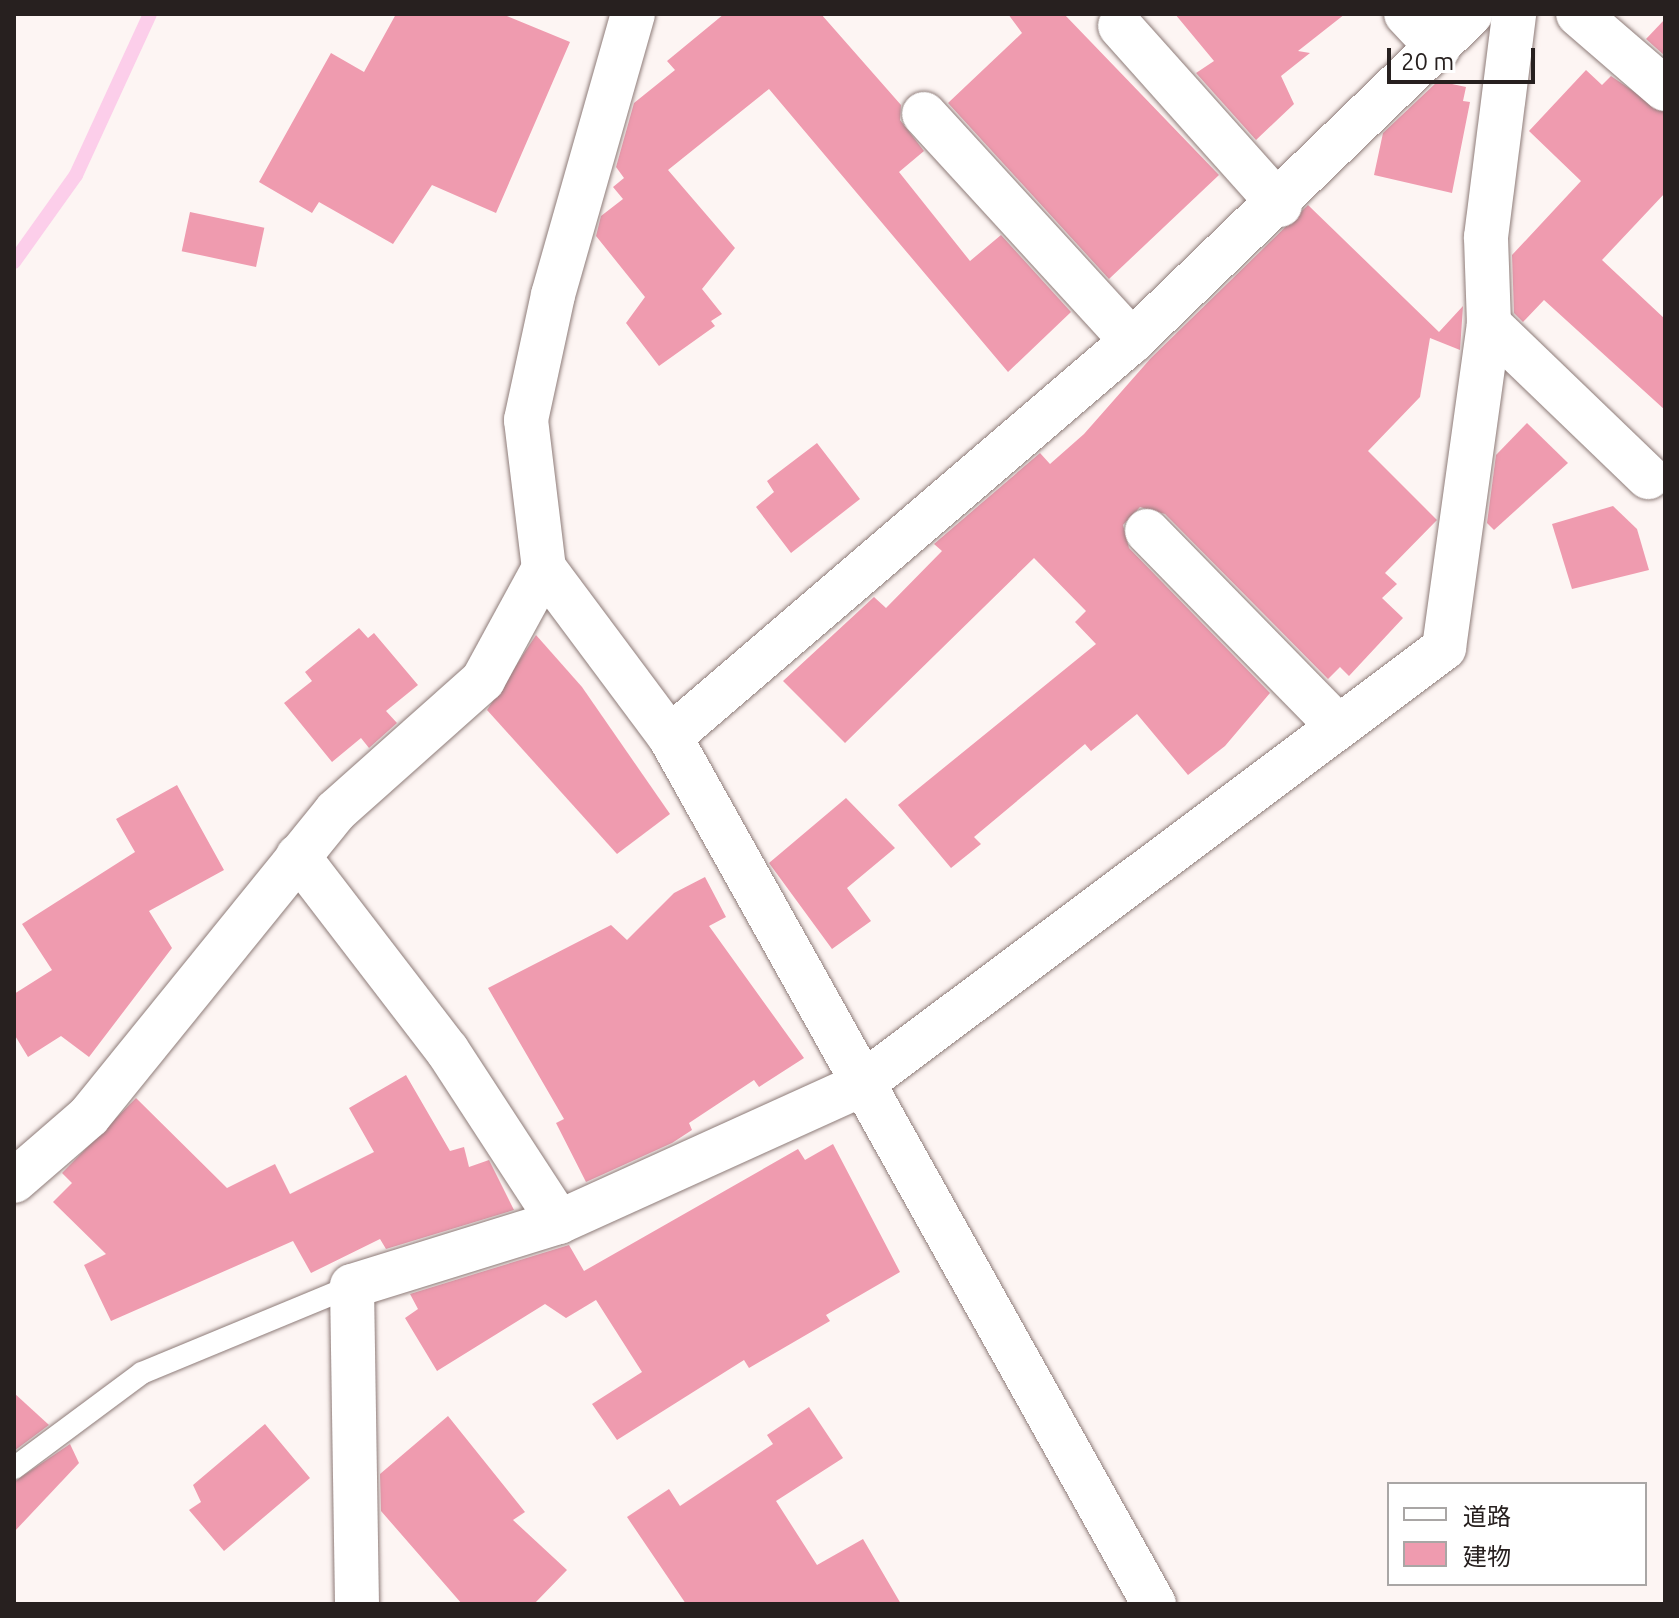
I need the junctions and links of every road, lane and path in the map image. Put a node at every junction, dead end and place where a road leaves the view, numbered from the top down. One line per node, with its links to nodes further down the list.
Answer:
1 (633, 14): 15 (street)
2 (1406, 14): 7 (street)
3 (1471, 14): 7 (street)
4 (1514, 14): 11 (street)
5 (1578, 14): 8 (street)
6 (1120, 26): 10 (street)
7 (1438, 48): 10 (street)
8 (1665, 89)
9 (924, 114): 12 (street)
10 (1280, 205): 12 (street)
11 (1489, 324): 13 (street); 16 (street)
12 (1132, 341): 17 (street)
13 (1648, 477)
14 (1147, 531): 16 (street)
15 (544, 568): 17 (street); 18 (street)
16 (1338, 726): 19 (street)
17 (670, 737): 19 (street)
18 (298, 856): 20 (street); 21 (street)
19 (859, 1086): 21 (street); 25 (street)
20 (14, 1181)
21 (559, 1222): 22 (street)
22 (352, 1286): 23 (lane); 24 (street)
23 (14, 1468)
24 (357, 1604)
25 (1154, 1604)

